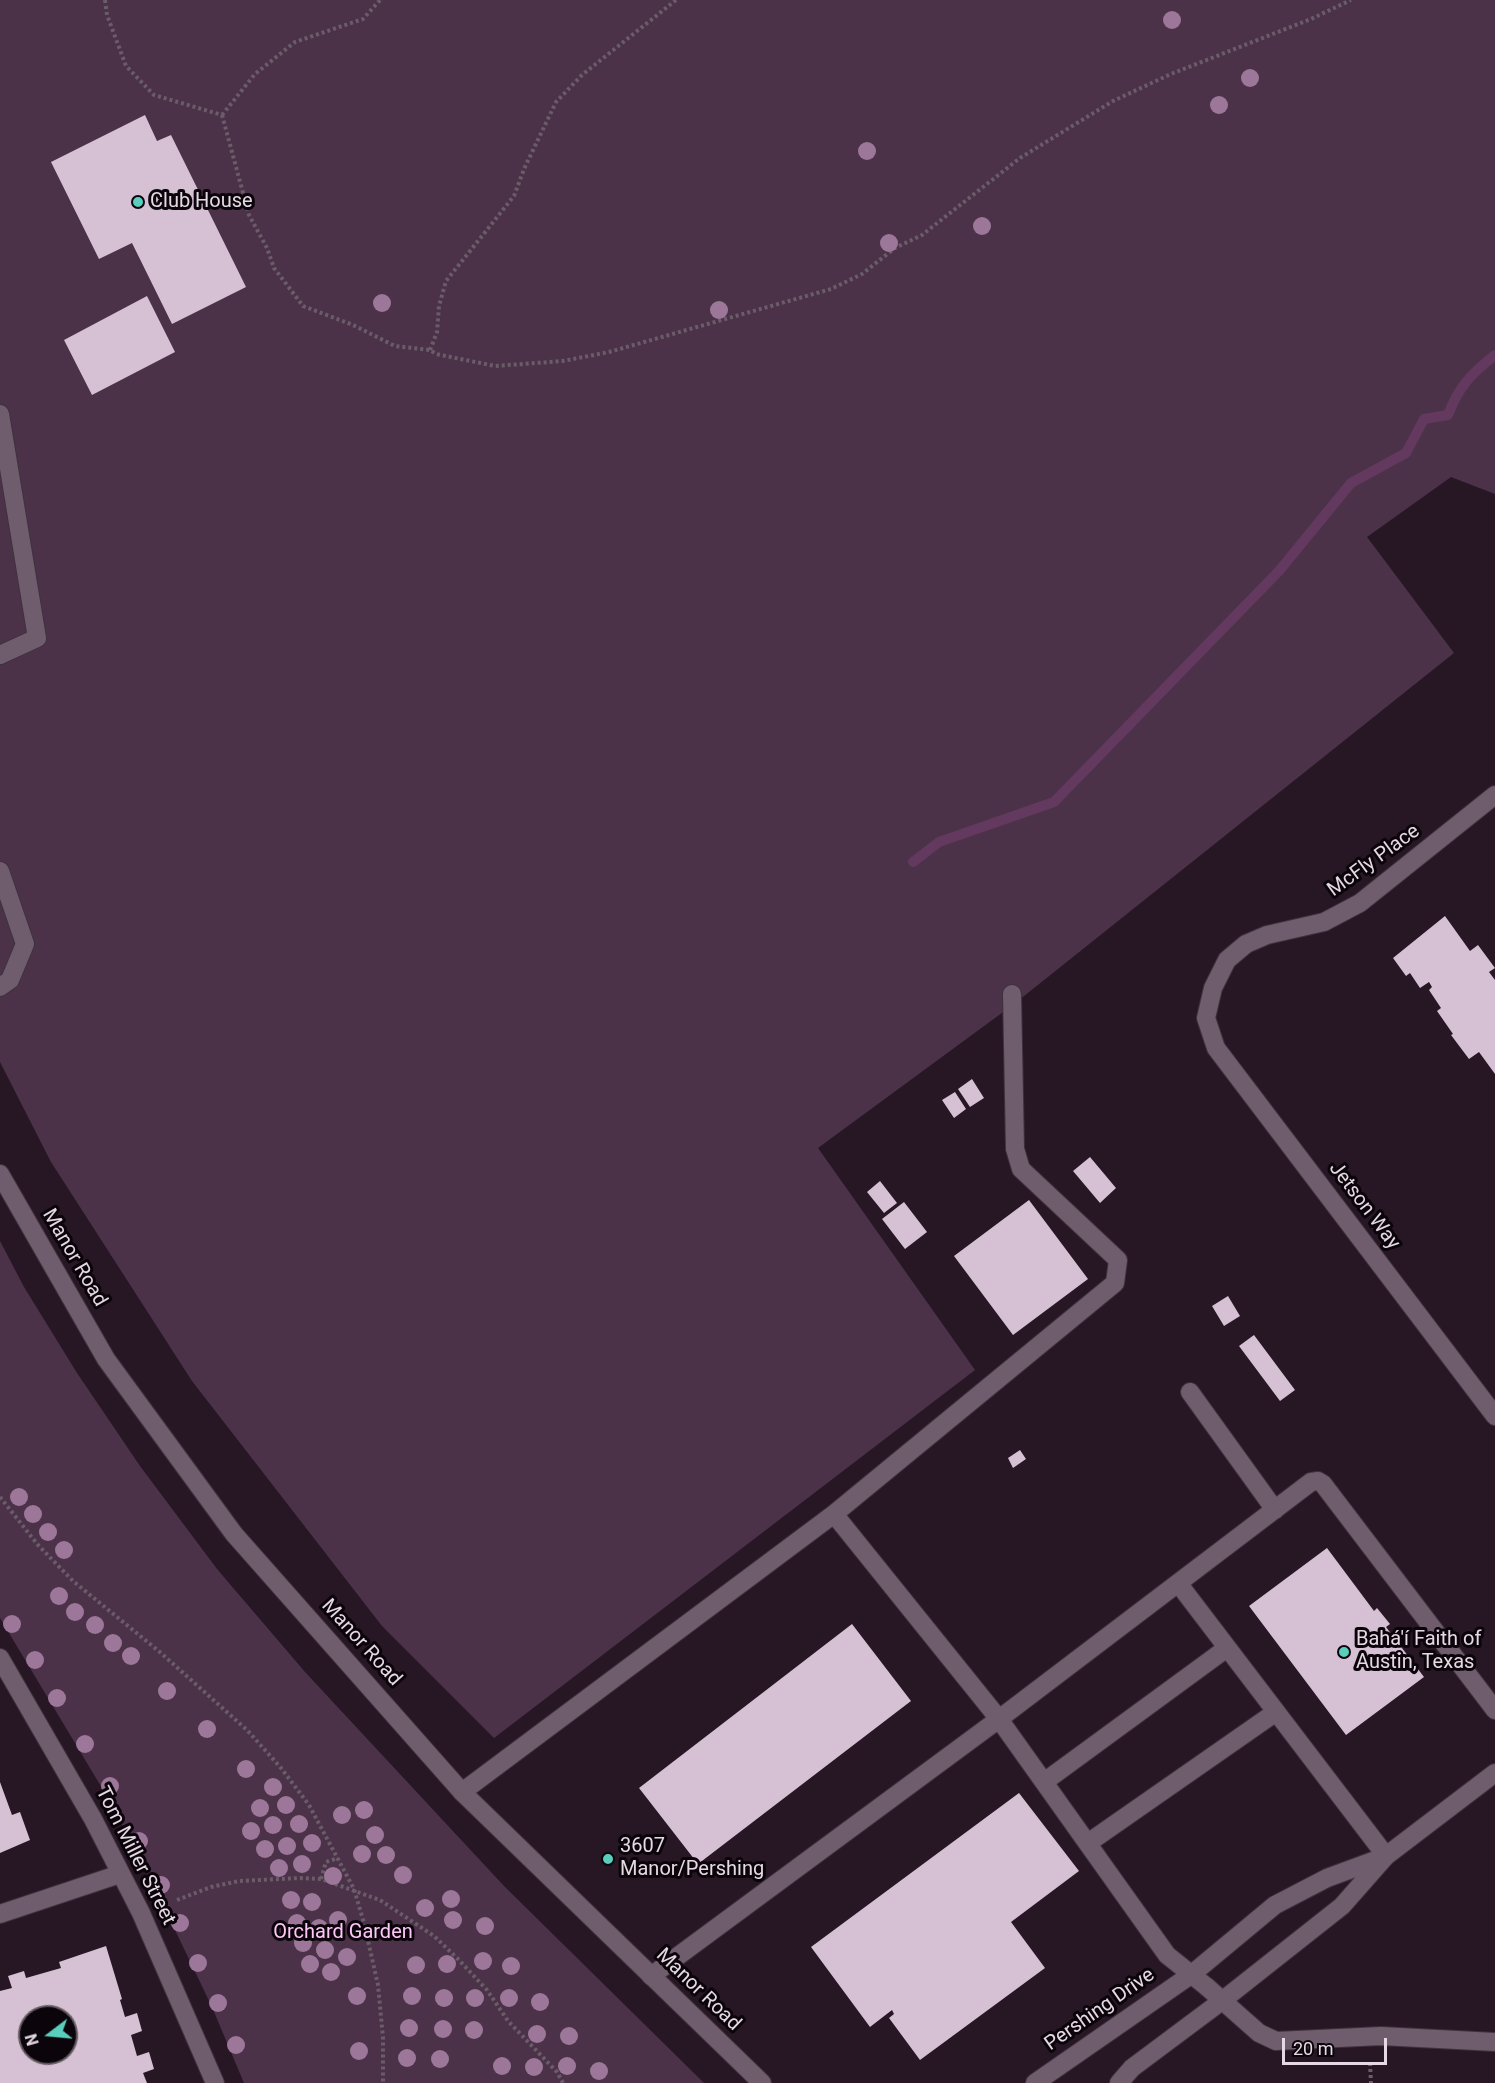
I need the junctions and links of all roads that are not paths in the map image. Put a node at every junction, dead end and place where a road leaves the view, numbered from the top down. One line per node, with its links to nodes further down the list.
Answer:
1 (0, 414): 2 (street)
2 (0, 655)
3 (1495, 795): 7 (street, McFly Place)
4 (0, 872): 5 (street)
5 (0, 987)
6 (1012, 994): 12 (street)
7 (1206, 1018): 10 (street, Jetson Way)
8 (0, 1174): 21 (street, Manor Road)
9 (1190, 1392): 11 (street)
10 (1495, 1416)
11 (1275, 1510): 13 (street); 16 (street)
12 (834, 1514): 18 (street); 21 (street)
13 (1179, 1583): 14 (street); 18 (street)
14 (1227, 1648): 17 (street); 20 (street)
15 (0, 1658): 24 (street, Tom Miller Street)
16 (1495, 1710)
17 (1276, 1712): 22 (street); 23 (street)
18 (999, 1719): 20 (street); 27 (street)
19 (1495, 1773): 23 (street)
20 (1044, 1782): 22 (street)
21 (462, 1792): 27 (street, Manor Road)
22 (1088, 1843): 26 (street)
23 (1386, 1856): 26 (street, Pershing Drive); 28 (street)
24 (120, 1874): 25 (street); 30 (street, Tom Miller Street)
25 (0, 1914)
26 (1192, 1974): 28 (street); 32 (street, Pershing Drive)
27 (651, 1976): 31 (street, Manor Road)
28 (1223, 2000): 29 (street); 33 (street)
29 (1495, 2042)
30 (215, 2083)
31 (762, 2083)
32 (1035, 2083)
33 (1119, 2083)

